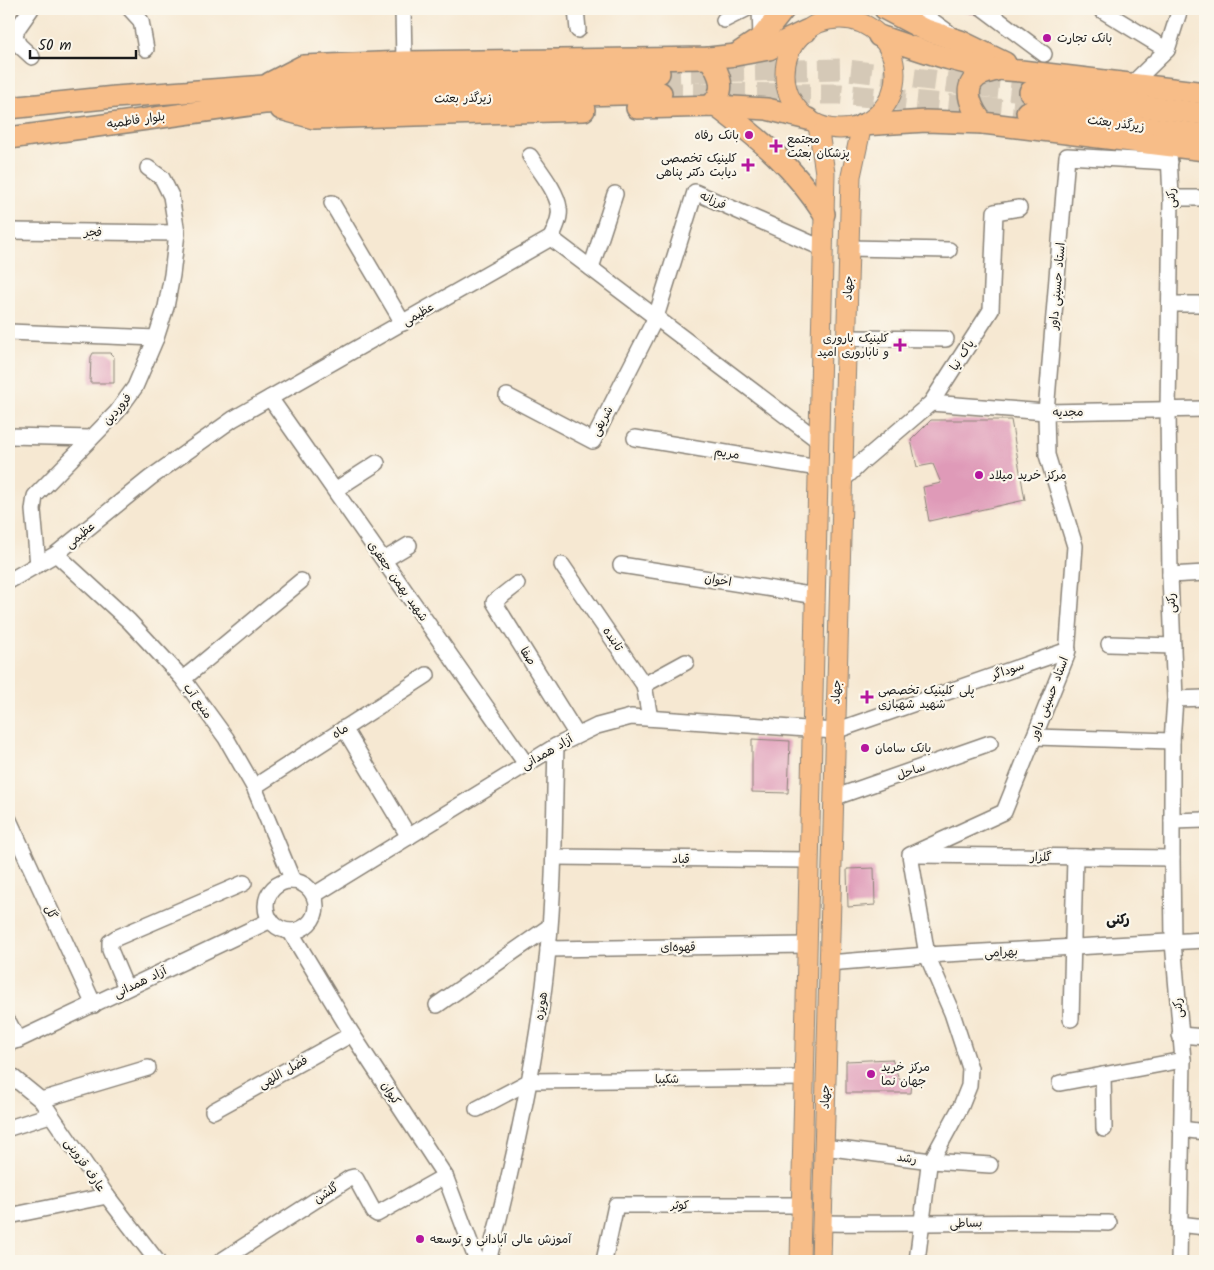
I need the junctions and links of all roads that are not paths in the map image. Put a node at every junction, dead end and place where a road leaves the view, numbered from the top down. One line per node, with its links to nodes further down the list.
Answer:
1 (30, 9): 24 (street)
2 (130, 9): 20 (street)
3 (403, 9): 26 (street)
4 (576, 9): 16 (street)
5 (746, 9): 14 (street)
6 (760, 9): 18 (street)
7 (784, 9): 18 (highway)
8 (885, 9): 19 (highway)
9 (916, 9): 19 (street)
10 (984, 9): 22 (street)
11 (1100, 9): 21 (street)
12 (1180, 9): 21 (street)
13 (854, 15): 15 (main road); 17 (main road)
14 (724, 20)
15 (814, 22): 23 (highway); 36 (main road)
16 (578, 30)
17 (879, 36): 27 (highway); 38 (main road)
18 (761, 38): 23 (highway)
19 (960, 41): 28 (highway)
20 (146, 49)
21 (1167, 50): 30 (street)
22 (1044, 54)
23 (736, 55): 25 (highway)
24 (32, 57)
25 (709, 58): 26 (highway); 33 (highway)
26 (404, 62): 31 (highway)
27 (996, 70): 28 (highway); 37 (highway)
28 (1021, 71): 30 (highway)
29 (660, 83): 31 (highway, زیرگذر بعثت)
30 (1132, 84): 32 (highway)
31 (265, 94): 33 (highway); 34 (highway, بلوار فاطمیه); 40 (highway, بلوار فاطمیه)
32 (1205, 94)
33 (713, 106): 36 (highway); 50 (highway)
34 (9, 108)
35 (1205, 114): 39 (highway, زیرگذر بعثت)
36 (813, 122): 38 (main road); 50 (main road, جهاد)
37 (982, 123): 38 (highway); 42 (highway)
38 (862, 125): 54 (main road, جهاد)
39 (1205, 135)
40 (9, 138)
41 (1205, 150): 42 (highway)
42 (1169, 154): 46 (street, رکنی); 71 (street, استاد حسینی داور)
43 (530, 156): 53 (street)
44 (148, 168): 52 (street, فروردین)
45 (615, 194): 57 (street)
46 (1171, 198): 47 (street); 58 (street, رکنی)
47 (1205, 198)
48 (332, 203): 61 (street)
49 (1018, 208): 68 (street, پاک نیا)
50 (824, 214): 55 (main road, جهاد)
51 (9, 231): 52 (street, فجر)
52 (176, 233): 63 (street, فروردین)
53 (551, 238): 57 (street); 61 (street, عظیمی)
54 (849, 248): 56 (street); 64 (main road, جهاد)
55 (824, 249): 60 (street, فرزانه); 75 (main road, جهاد)
56 (949, 250)
57 (592, 268): 60 (street)
58 (1171, 304): 59 (street); 70 (street, رکنی)
59 (1205, 304)
60 (656, 317): 66 (street, شریفی); 75 (street)
61 (403, 323): 67 (street, عظیمی)
62 (9, 332): 63 (street)
63 (156, 338): 73 (street, فروردین)
64 (846, 338): 65 (street); 78 (main road, جهاد)
65 (946, 339)
66 (507, 396)
67 (270, 398): 79 (street, شهید بهمن جعفری); 81 (street, عظیمی)
68 (931, 403): 71 (street, مجدیه); 78 (street, پاک نیا)
69 (1205, 409): 70 (street, مجدیه)
70 (1168, 410): 71 (street, مجدیه); 87 (street, رکنی)
71 (1046, 412): 94 (street, استاد حسینی داور)
72 (9, 436): 73 (street)
73 (91, 438): 84 (street, فروردین)
74 (635, 438): 77 (street, مریم)
75 (819, 440): 77 (main road, جهاد)
76 (377, 463): 79 (street)
77 (818, 468): 91 (main road, جهاد)
78 (842, 481): 104 (main road, جهاد)
79 (335, 490): 82 (street, شهید بهمن جعفری)
80 (409, 545): 82 (street)
81 (56, 554): 84 (street, عظیمی); 97 (street, منبع آب)
82 (384, 560): 110 (street, شهید بهمن جعفری)
83 (621, 564): 91 (street, اخوان)
84 (38, 565): 88 (street, عظیمی)
85 (562, 565): 98 (street, تابنده)
86 (1205, 573): 87 (street)
87 (1170, 575): 93 (street, رکنی)
88 (9, 581)
89 (302, 581): 97 (street)
90 (517, 584): 105 (street, صفا)
91 (816, 596): 103 (main road, جهاد)
92 (1108, 644): 93 (street)
93 (1173, 646): 100 (street, رکنی)
94 (1068, 650): 104 (street, سوداگر); 106 (street, استاد حسینی داور)
95 (686, 662): 98 (street)
96 (426, 675): 102 (street, ماه)
97 (182, 679): 111 (street, منبع آب)
98 (644, 685): 101 (street, تابنده)
99 (1205, 698): 100 (street)
100 (1175, 699): 107 (street, رکنی)
101 (650, 718): 103 (street, آزاد همدانی); 105 (street, آزاد همدانی)
102 (344, 728): 111 (street, ماه); 116 (street)
103 (812, 728): 104 (street, آزاد همدانی); 121 (main road, جهاد)
104 (835, 731): 112 (main road, جهاد)
105 (577, 735): 109 (street, آزاد همدانی)
106 (1034, 737): 107 (street); 117 (street, استاد حسینی داور)
107 (1172, 741): 115 (street, رکنی)
108 (990, 743): 112 (street, ساحل)
109 (556, 746): 110 (street, آزاد همدانی); 118 (street, هویزه)
110 (526, 764): 116 (street, آزاد همدانی)
111 (254, 787): 122 (street, منبع آب)
112 (833, 798): 134 (main road, جهاد)
113 (9, 820): 136 (street, گل)
114 (1205, 820): 115 (street)
115 (1172, 821): 120 (street, رکنی)
116 (409, 836): 124 (street, آزاد همدانی)
117 (910, 855): 119 (street, گلزار); 133 (street)
118 (554, 857): 121 (street, قباد); 126 (street, هویزه)
119 (1075, 857): 120 (street, گلزار); 131 (street)
120 (1172, 858): 129 (street, رکنی)
121 (809, 860): 130 (main road, جهاد)
122 (293, 881): 124 (street); 125 (street)
123 (244, 883): 135 (street)
124 (314, 895): 127 (street)
125 (270, 920): 127 (street); 135 (street, آزاد همدانی)
126 (549, 927): 132 (street, هویزه); 137 (street)
127 (290, 931): 140 (street, کیوان)
128 (1205, 940): 129 (street, بهرامی)
129 (1173, 942): 131 (street, بهرامی); 141 (street, رکنی)
130 (808, 945): 132 (street, قهوه‌ای); 148 (main road, جهاد)
131 (1072, 948): 133 (street, بهرامی); 138 (street)
132 (548, 949): 149 (street, هویزه)
133 (927, 955): 134 (street, بهرامی); 160 (street)
134 (828, 963): 159 (main road, جهاد)
135 (126, 988): 136 (street, آزاد همدانی)
136 (94, 1005): 143 (street, آزاد همدانی)
137 (437, 1005)
138 (1071, 1019)
139 (9, 1023): 143 (street)
140 (352, 1034): 153 (street, فضل اللهی); 162 (street, کیوان)
141 (1180, 1035): 142 (street); 144 (street, رکنی)
142 (1205, 1037)
143 (14, 1042)
144 (1183, 1060): 147 (street); 157 (street, رکنی)
145 (148, 1068): 151 (street)
146 (9, 1074): 151 (street, عارف قزوینی)
147 (1103, 1075): 150 (street); 156 (street)
148 (804, 1078): 149 (street, شکیبا); 164 (main road, جهاد)
149 (530, 1081): 152 (street); 174 (street, هویزه)
150 (1060, 1083)
151 (41, 1100): 154 (street, عارف قزوینی)
152 (477, 1109)
153 (213, 1111)
154 (50, 1115): 155 (street); 163 (street, عارف قزوینی)
155 (9, 1128)
156 (1104, 1129)
157 (1181, 1129): 158 (street); 169 (street, رکنی)
158 (1205, 1132)
159 (824, 1147): 160 (street, رشد); 167 (main road, جهاد)
160 (931, 1161): 161 (street, رشد); 168 (street)
161 (990, 1165)
162 (445, 1176): 172 (street, گلشن); 173 (street, کیوان)
163 (107, 1196): 165 (street); 171 (street, عارف قزوینی)
164 (801, 1205): 175 (street, کوثر); 176 (main road, جهاد)
165 (9, 1216)
166 (1109, 1222): 168 (street, بساطی)
167 (822, 1223): 168 (street, بساطی); 177 (main road, جهاد)
168 (922, 1224): 178 (street)
169 (1179, 1224): 170 (street); 179 (street, رکنی)
170 (1205, 1227)
171 (157, 1261)
172 (221, 1261)
173 (477, 1261)
174 (488, 1261)
175 (604, 1261)
176 (800, 1261)
177 (821, 1261)
178 (917, 1261)
179 (1179, 1261)

